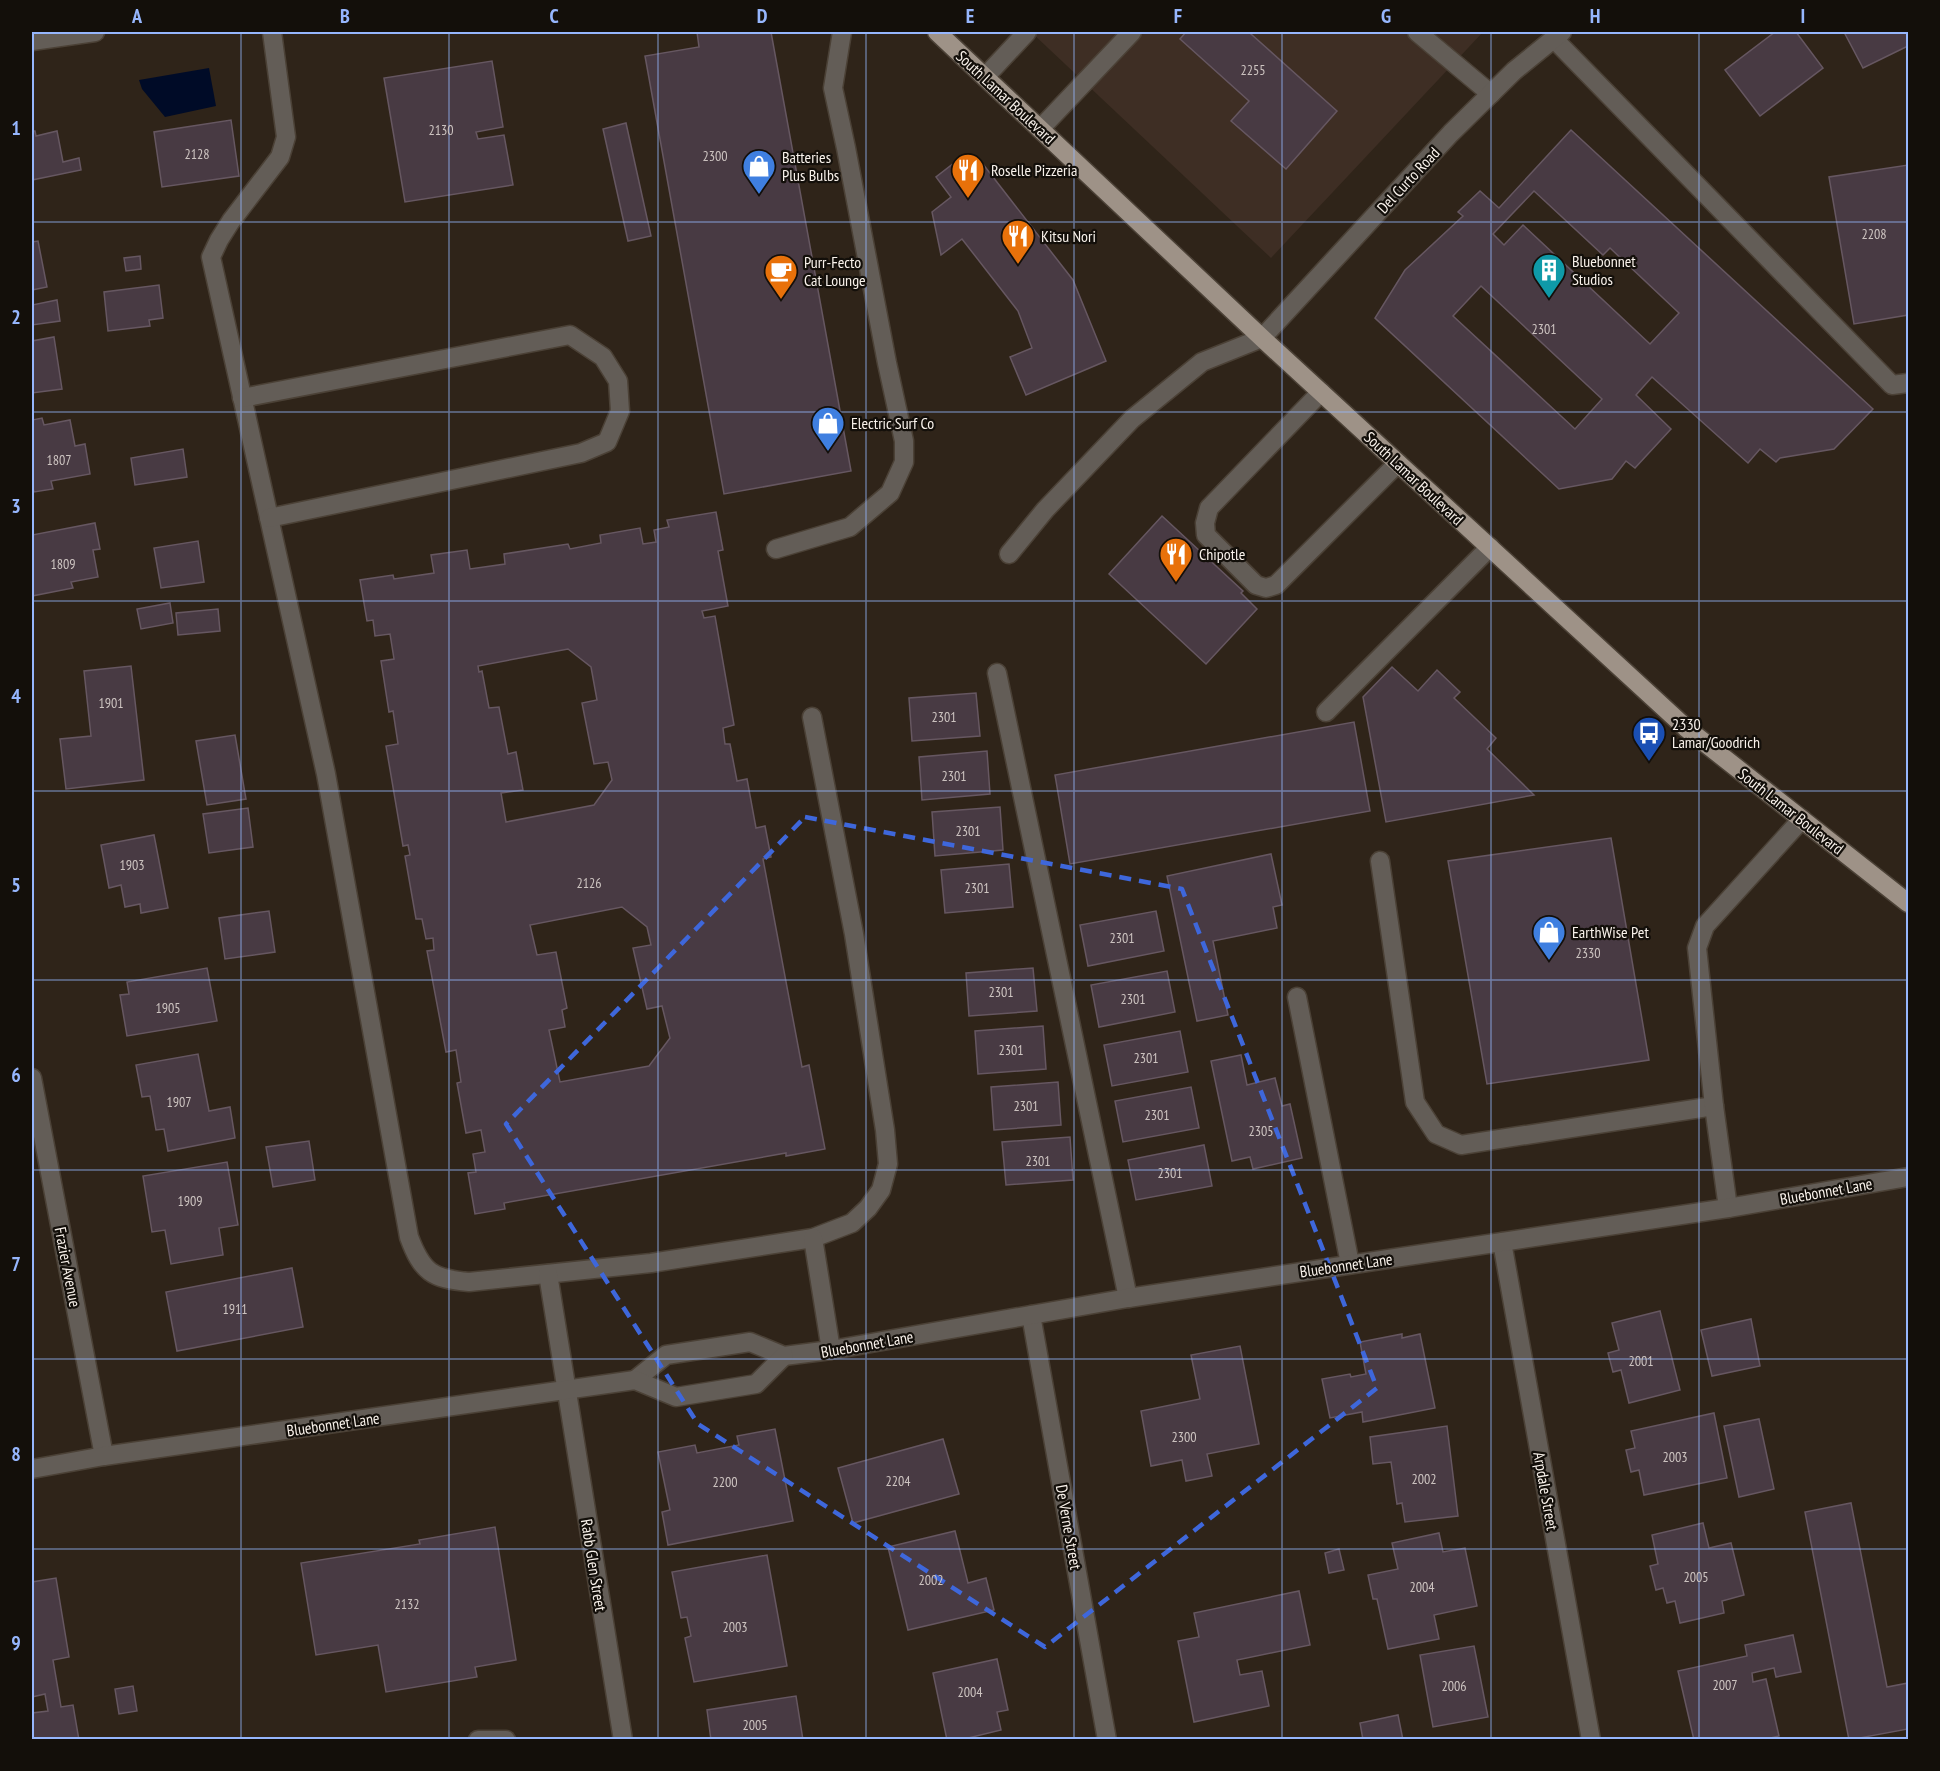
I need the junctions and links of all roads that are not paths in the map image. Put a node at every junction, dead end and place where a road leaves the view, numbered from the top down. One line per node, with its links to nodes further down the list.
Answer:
1 (94, 32): 9 (street)
2 (272, 32): 16 (street)
3 (842, 32): 20 (street)
4 (937, 32): 10 (main road, South Lamar Boulevard)
5 (1027, 32): 10 (street)
6 (1132, 32): 12 (street)
7 (1417, 32): 11 (street)
8 (1558, 35): 11 (street, Del Curto Road); 14 (street)
9 (32, 41)
10 (985, 77): 12 (main road, South Lamar Boulevard)
11 (1491, 94): 13 (street, Del Curto Road)
12 (1040, 129): 13 (main road, South Lamar Boulevard)
13 (1262, 338): 15 (main road, South Lamar Boulevard); 21 (street)
14 (1908, 382)
15 (1321, 392): 17 (main road, South Lamar Boulevard); 17 (street)
16 (242, 398): 18 (street); 18 (street)
17 (1398, 463): 19 (main road, South Lamar Boulevard)
18 (269, 518): 36 (street)
19 (1490, 547): 23 (street); 25 (main road, South Lamar Boulevard)
20 (776, 549)
21 (1009, 554)
22 (997, 674): 37 (street)
23 (1326, 712)
24 (813, 717): 33 (street)
25 (1802, 819): 27 (main road, South Lamar Boulevard); 30 (street)
26 (1380, 861): 30 (street)
27 (1908, 903)
28 (1297, 997): 35 (street)
29 (32, 1078): 43 (street, Frazier Avenue)
30 (1714, 1106): 32 (street)
31 (1908, 1177): 32 (street, Bluebonnet Lane)
32 (1728, 1208): 34 (street, Bluebonnet Lane)
33 (813, 1238): 36 (street); 39 (street)
34 (1502, 1242): 35 (street, Bluebonnet Lane); 49 (street, Arpdale Street)
35 (1350, 1264): 37 (street, Bluebonnet Lane)
36 (548, 1274): 42 (street, Rabb Glen Street)
37 (1128, 1298): 38 (street, Bluebonnet Lane)
38 (1031, 1315): 39 (street, Bluebonnet Lane); 48 (street, De Verne Street)
39 (831, 1350): 40 (street, Bluebonnet Lane)
40 (784, 1356): 41 (street, Bluebonnet Lane); 41 (street)
41 (635, 1380): 42 (street, Bluebonnet Lane)
42 (565, 1390): 43 (street, Bluebonnet Lane); 47 (street, Rabb Glen Street)
43 (105, 1456): 44 (street, Bluebonnet Lane)
44 (32, 1469)
45 (478, 1740): 46 (street)
46 (506, 1740)
47 (622, 1740)
48 (1107, 1740)
49 (1591, 1740)

